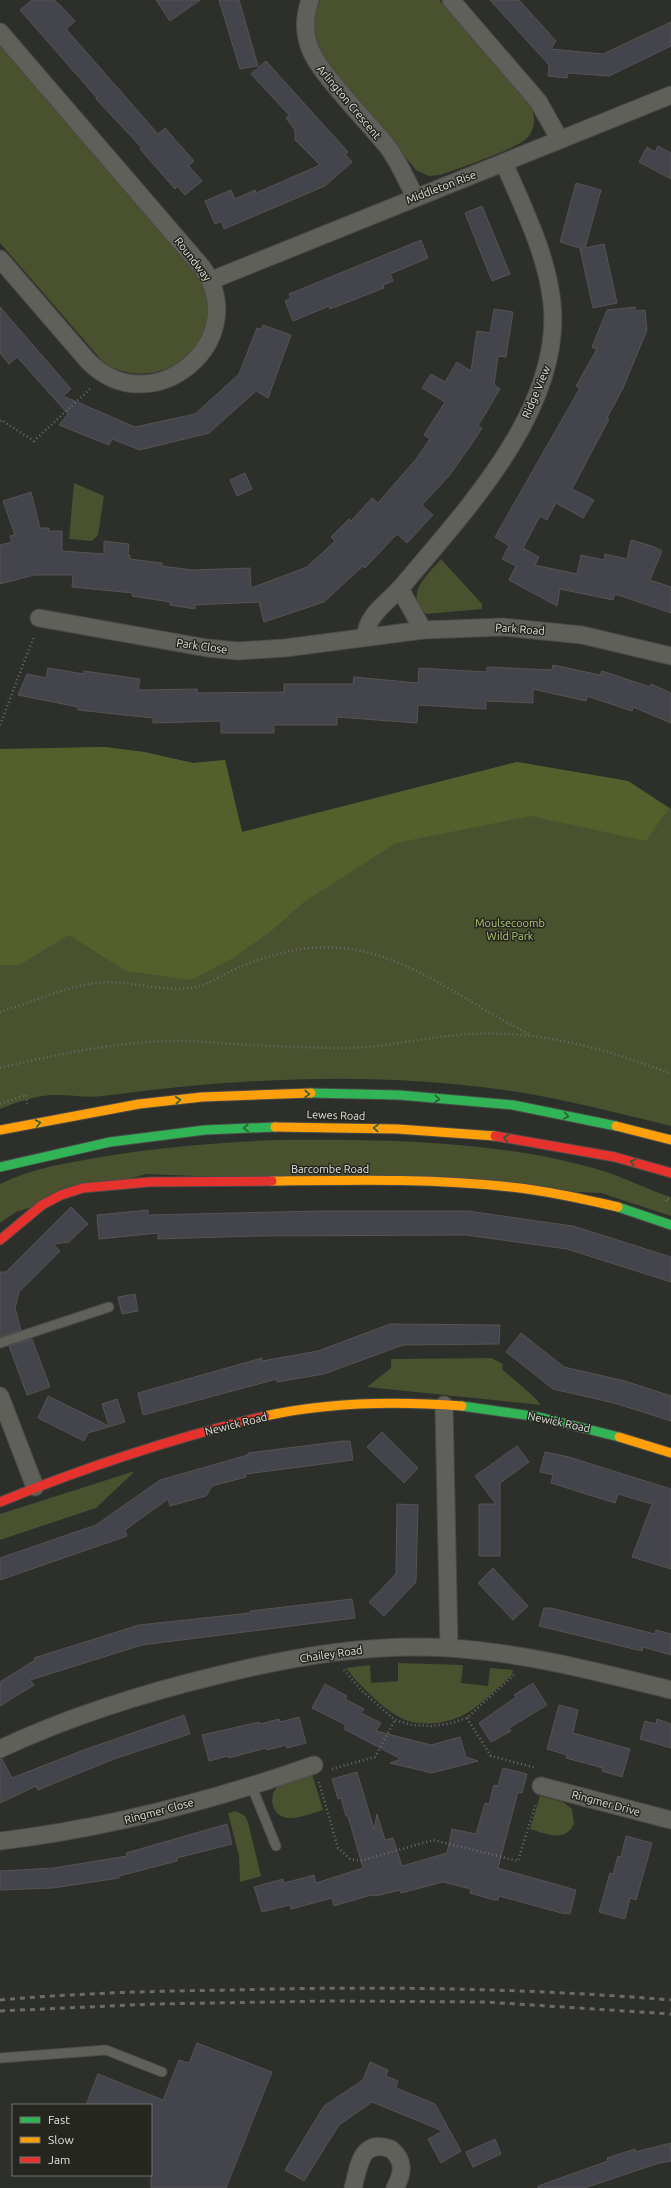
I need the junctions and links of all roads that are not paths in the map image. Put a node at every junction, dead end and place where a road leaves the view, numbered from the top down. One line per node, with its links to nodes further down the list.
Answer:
1 (310, 0): 7 (street, Arlington Crescent)
2 (451, 0): 5 (street)
3 (0, 32): 9 (street, Roundway)
4 (671, 95): 5 (street, Middleton Rise)
5 (560, 140): 6 (street, Middleton Rise)
6 (504, 163): 7 (street, Middleton Rise); 10 (street, Ridge View)
7 (415, 197): 9 (street, Middleton Rise)
8 (0, 259): 9 (street, Roundway)
9 (212, 280)
10 (400, 589): 12 (street); 13 (street, Ridge View)
11 (39, 618): 13 (street, Park Close)
12 (423, 630): 13 (street, Park Road); 14 (street, Park Road)
13 (366, 637)
14 (671, 656)
15 (0, 1130): 16 (street, Lewes Road, one-way to 16)
16 (671, 1140)
17 (0, 1167): 18 (street, Lewes Road, one-way to 17)
18 (671, 1173)
19 (671, 1225): 20 (street, Barcombe Road)
20 (0, 1240)
21 (109, 1307): 22 (lane)
22 (0, 1343)
23 (0, 1396): 26 (street)
24 (444, 1405): 25 (street, Newick Road); 26 (street, Newick Road); 28 (street)
25 (671, 1452)
26 (35, 1487): 27 (street, Newick Road)
27 (0, 1502)
28 (449, 1648): 29 (street, Chailey Road); 30 (street, Chailey Road)
29 (671, 1690)
30 (0, 1749)
31 (314, 1764): 33 (street, Ringmer Close)
32 (541, 1786): 34 (street, Ringmer Drive)
33 (252, 1787): 35 (street, Ringmer Close); 36 (lane)
34 (671, 1820)
35 (0, 1841)
36 (276, 1846)
37 (0, 2058): 38 (lane)
38 (162, 2072)
39 (354, 2188): 40 (street)
40 (395, 2188)

